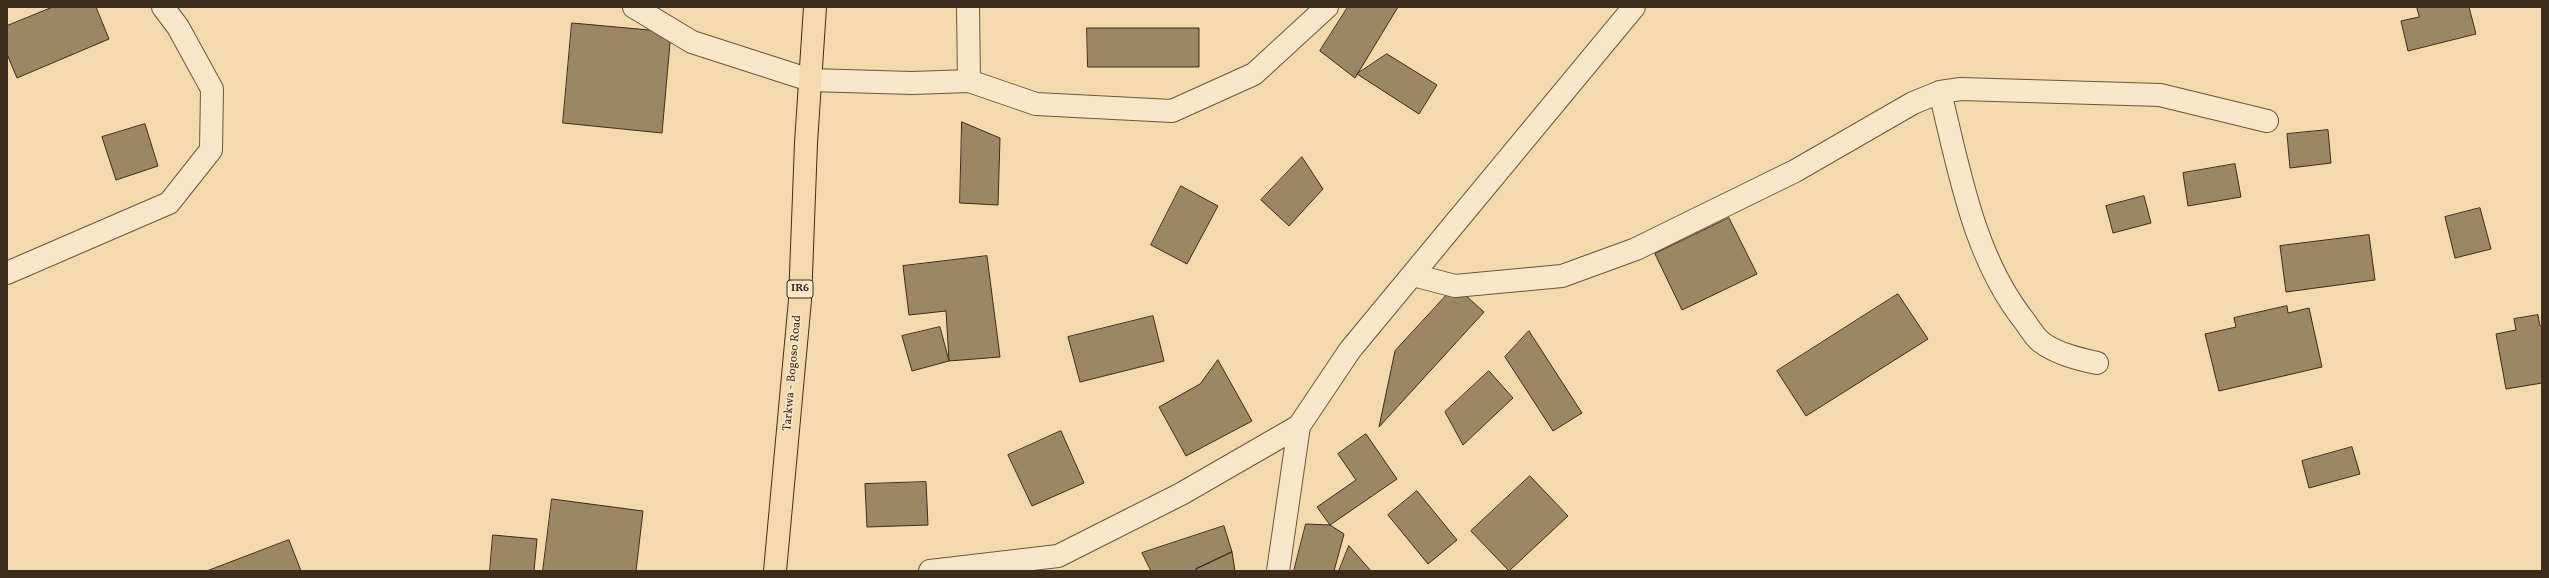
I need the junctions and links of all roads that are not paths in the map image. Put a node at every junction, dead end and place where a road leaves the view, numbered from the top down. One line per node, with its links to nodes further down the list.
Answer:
1 (164, 7): 11 (street)
2 (634, 7): 7 (street)
3 (815, 7): 7 (main road, Tarkwa - Bogoso Road / IR6)
4 (968, 7): 8 (street)
5 (1327, 7): 8 (street)
6 (1634, 7): 12 (street)
7 (810, 80): 8 (street); 15 (main road, Tarkwa - Bogoso Road / IR6)
8 (969, 81)
9 (1940, 92): 10 (street); 12 (street); 13 (street)
10 (2267, 121)
11 (7, 273)
12 (1413, 275): 14 (street)
13 (2098, 364)
14 (1299, 426): 16 (street); 17 (street)
15 (775, 571)
16 (930, 571)
17 (1278, 571)

